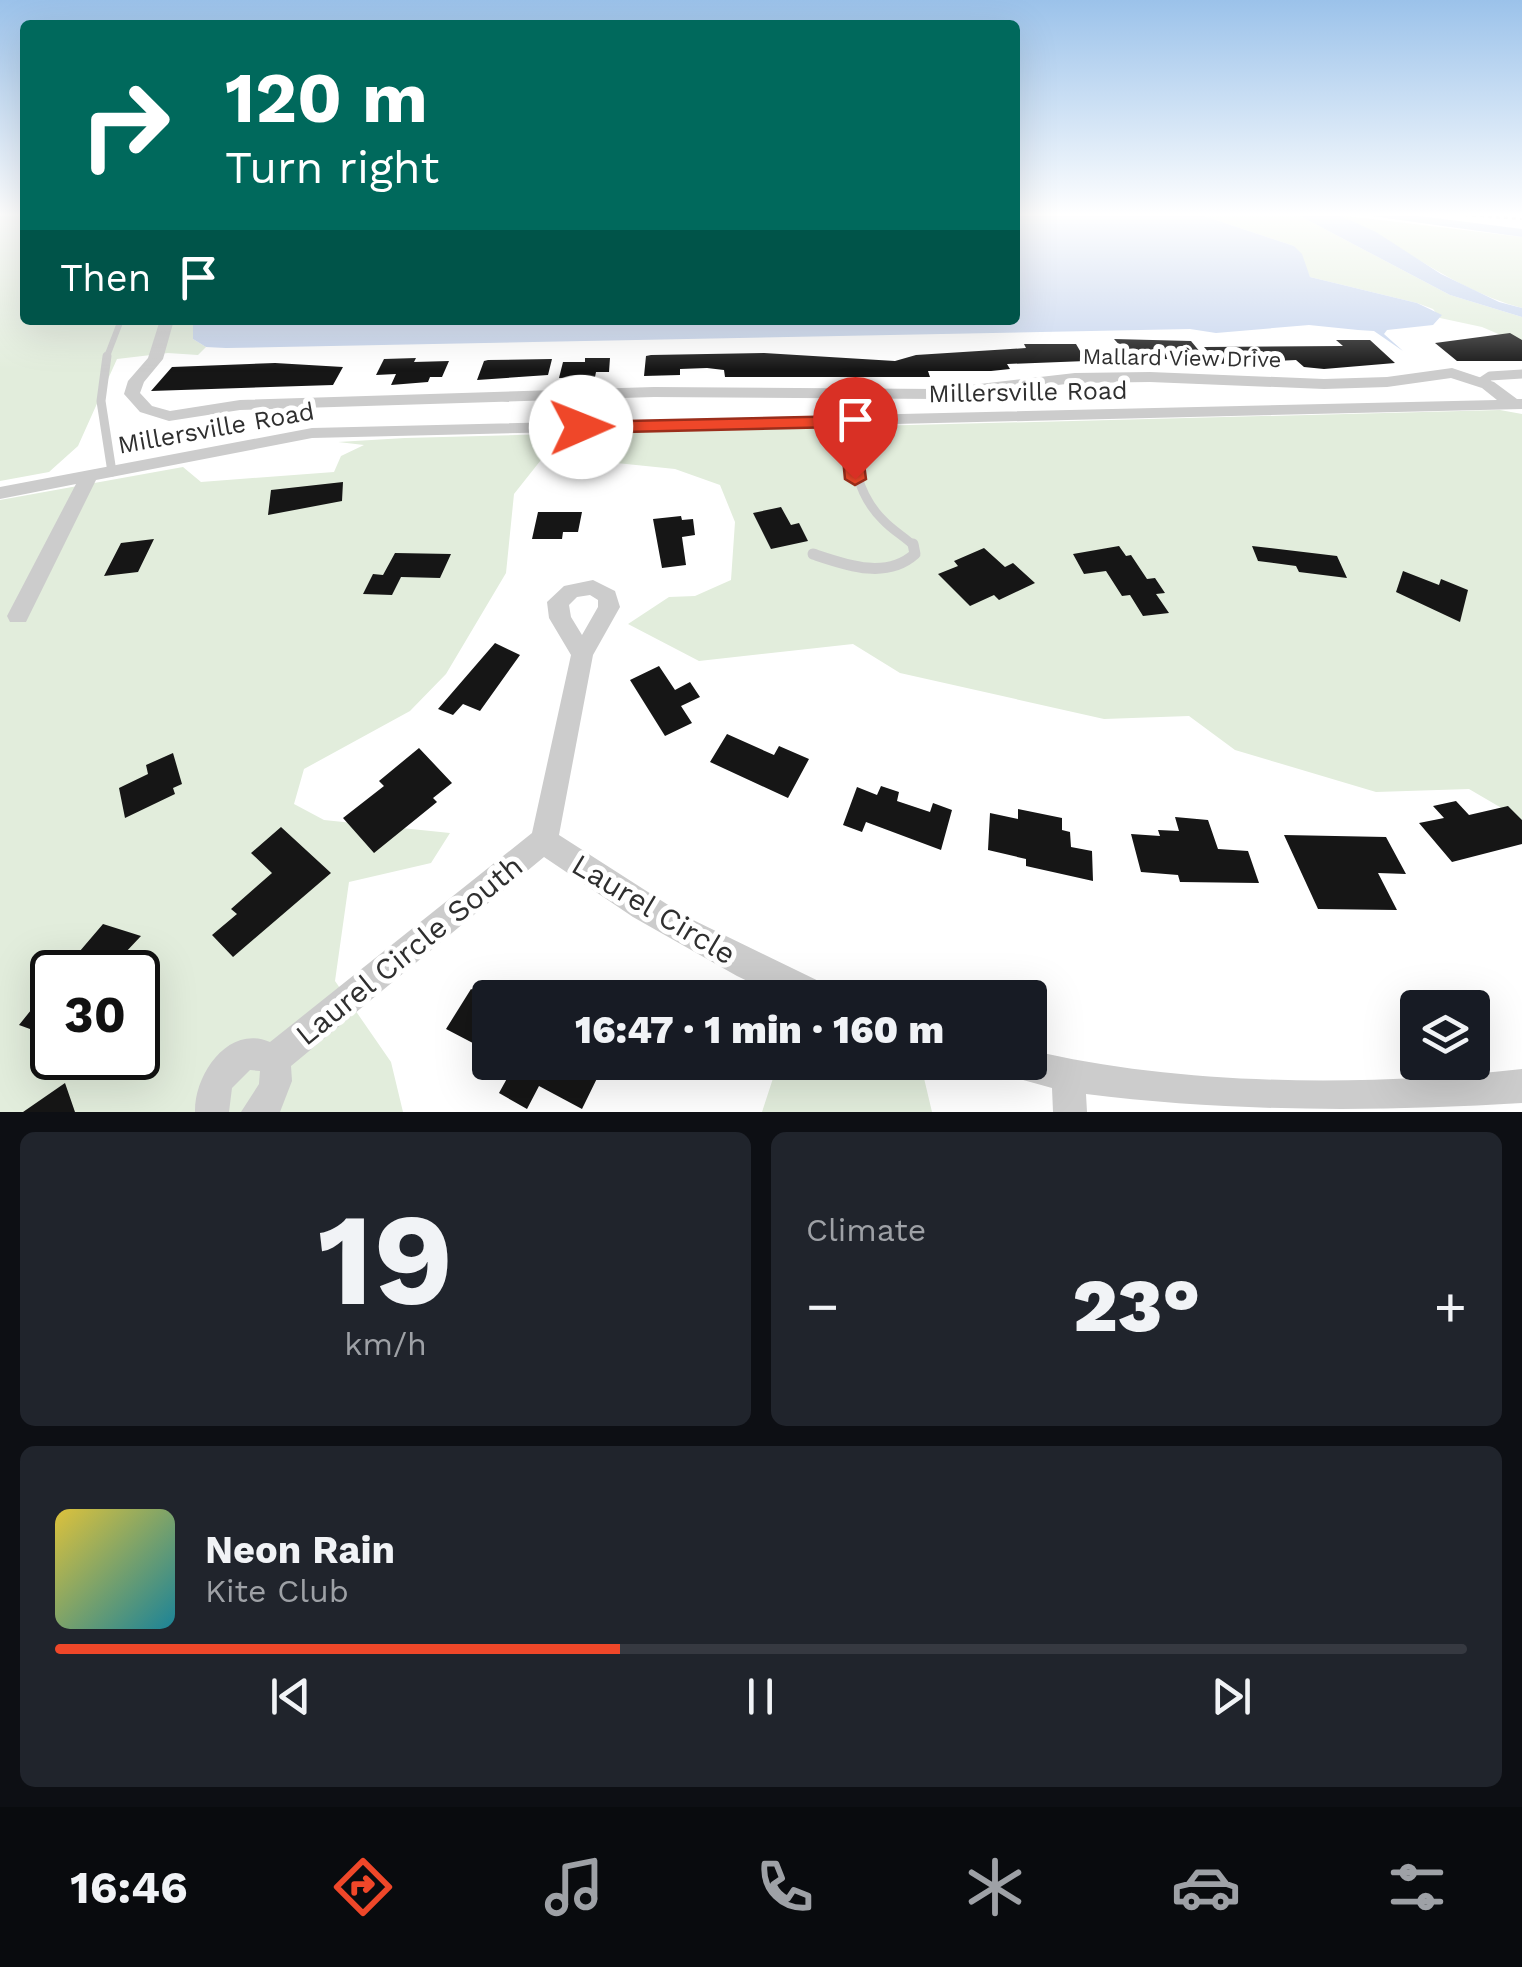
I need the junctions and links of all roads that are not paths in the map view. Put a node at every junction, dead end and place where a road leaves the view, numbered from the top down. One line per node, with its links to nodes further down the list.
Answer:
1 (119, 325): 9 (lane)
2 (165, 325): 5 (street, Mallard View Drive)
3 (1522, 374): 4 (lane)
4 (1481, 382): 5 (street, Mallard View Drive); 6 (street, Mallard View Drive)
5 (332, 402): 8 (street)
6 (1518, 404): 7 (street, Millersville Road)
7 (849, 421): 8 (street, Millersville Road); 12 (lane)
8 (312, 433): 9 (street, Millersville Road)
9 (112, 472): 10 (street, Millersville Road)
10 (89, 476): 11 (street, Millersville Road); 13 (street)
11 (0, 493)
12 (813, 554)
13 (18, 616)
14 (582, 656): 15 (street)
15 (544, 840): 16 (street, Laurel Circle); 17 (street, Laurel Circle South)
16 (782, 980)
17 (273, 1060): 21 (street, Laurel Circle South); 22 (street, Laurel Circle South)
18 (1047, 1069): 19 (street)
19 (1068, 1074): 20 (street); 23 (street)
20 (1522, 1086)
21 (212, 1112)
22 (258, 1112)
23 (1070, 1112)

